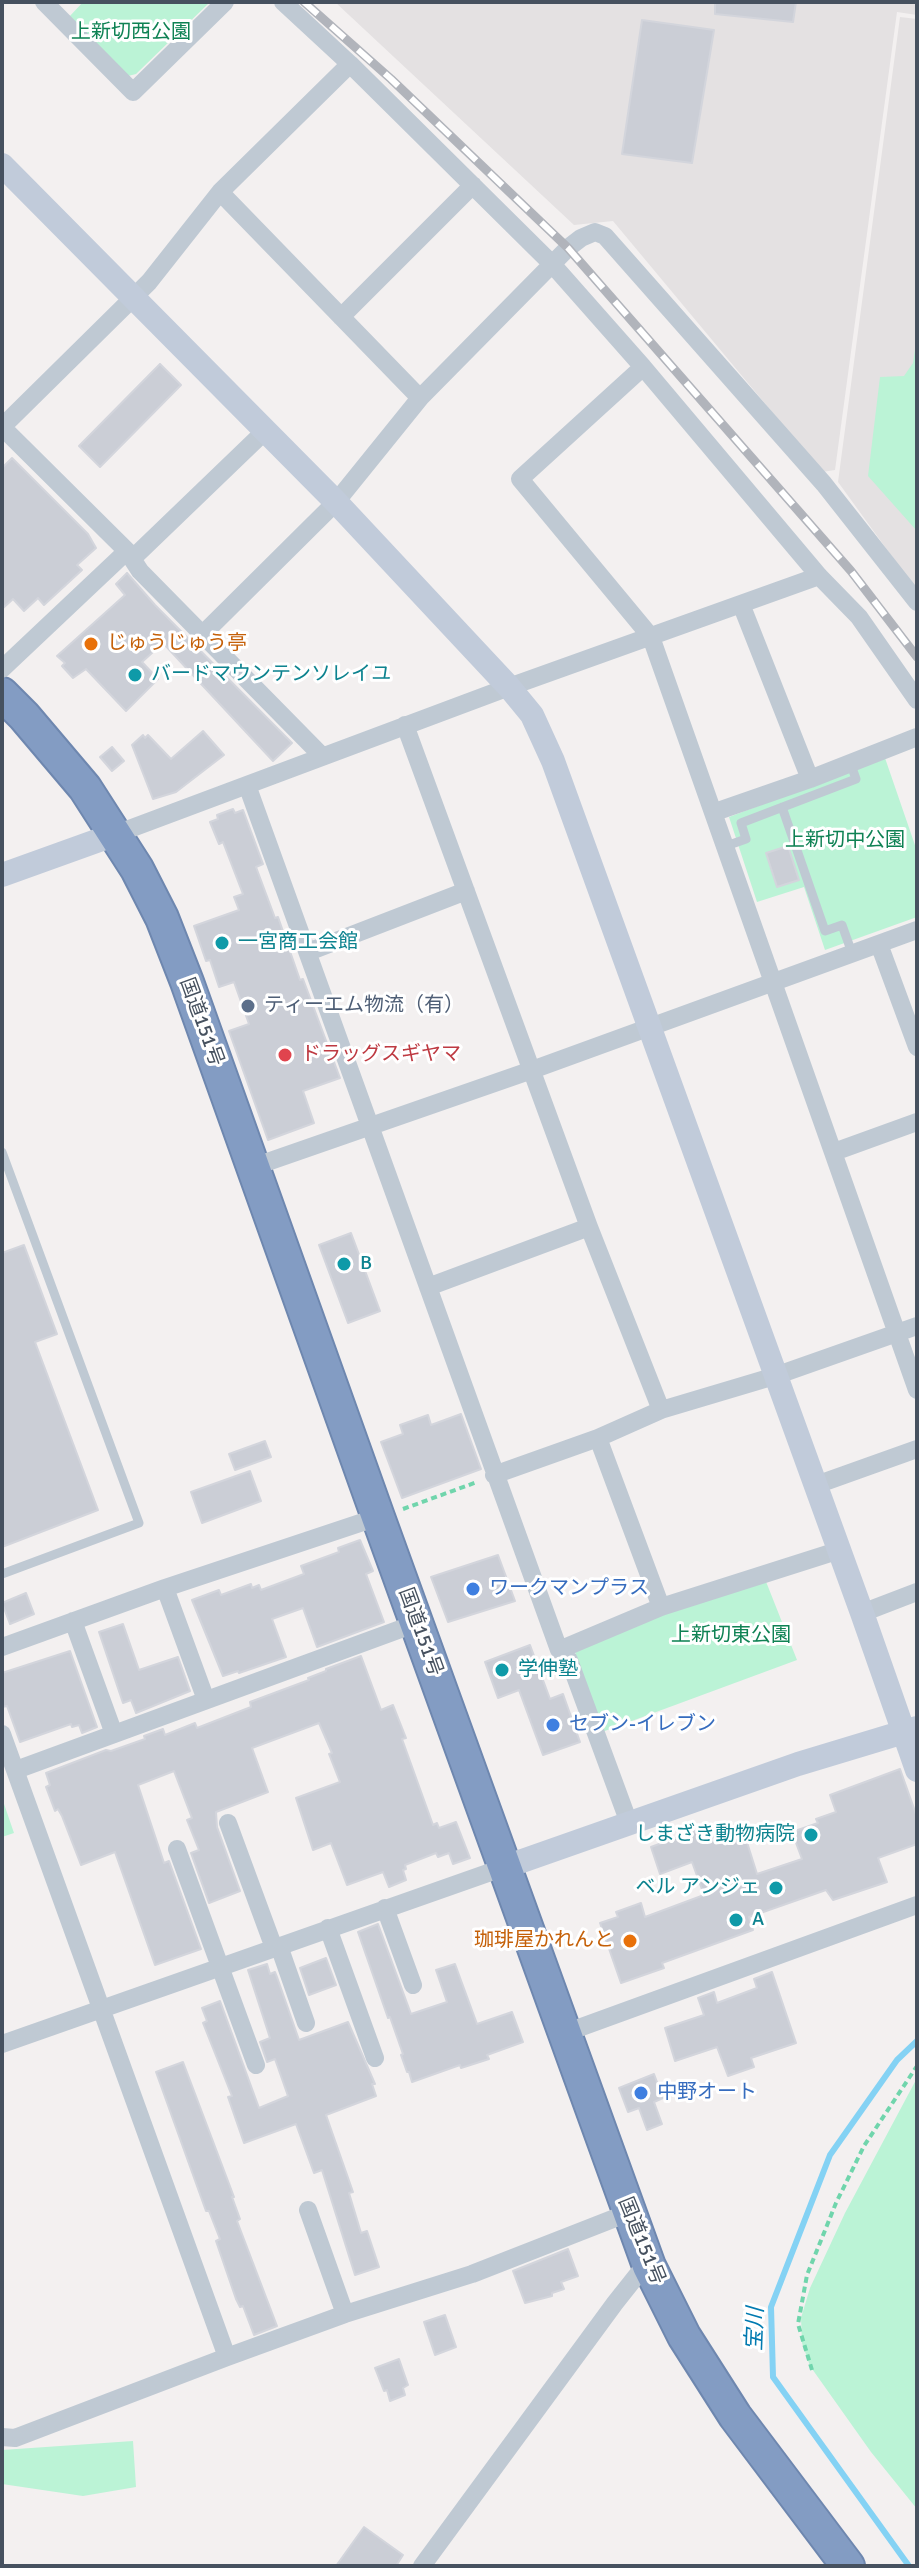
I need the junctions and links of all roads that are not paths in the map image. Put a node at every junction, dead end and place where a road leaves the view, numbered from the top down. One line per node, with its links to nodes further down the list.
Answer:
1 (44, 2): 2 (street)
2 (225, 2)
3 (283, 2): 4 (street)
4 (350, 64): 6 (street); 7 (street)
5 (2, 165): 9 (street)
6 (473, 185): 8 (street); 10 (street)
7 (220, 192): 9 (street); 10 (street)
8 (552, 264): 11 (street); 12 (street); 17 (street)
9 (133, 298): 13 (street); 15 (street)
10 (341, 317): 12 (street)
11 (643, 367): 16 (street); 20 (street)
12 (420, 398): 14 (street)
13 (265, 431): 14 (street); 15 (street)
14 (336, 502): 19 (street); 22 (street)
15 (130, 555): 19 (street); 21 (street)
16 (819, 576): 18 (street); 24 (street)
17 (917, 602)
18 (741, 604): 20 (street); 29 (street)
19 (203, 634): 27 (street)
20 (651, 637): 22 (street); 32 (street)
21 (2, 669)
22 (509, 687): 25 (street); 42 (street)
23 (2, 694): 33 (highway, 国道151号)
24 (917, 700)
25 (405, 725): 27 (street); 36 (street)
26 (917, 737): 28 (street)
27 (322, 756): 30 (street)
28 (850, 762): 29 (street); 31 (lane)
29 (810, 779): 32 (street)
30 (247, 785): 33 (street); 39 (street)
31 (782, 807): 34 (lane); 40 (lane)
32 (715, 812): 34 (street)
33 (116, 834): 35 (street); 49 (highway, 国道151号)
34 (726, 846): 41 (street)
35 (2, 875)
36 (466, 891): 39 (street); 44 (street)
37 (917, 930): 38 (street)
38 (879, 944): 40 (street); 43 (street)
39 (308, 952): 46 (street)
40 (852, 953): 41 (street)
41 (773, 981): 42 (street); 48 (street)
42 (649, 1027): 44 (street); 54 (street)
43 (917, 1047)
44 (532, 1070): 46 (street); 50 (street)
45 (917, 1122): 48 (street)
46 (371, 1125): 49 (street); 51 (street)
47 (2, 1152): 63 (lane)
48 (834, 1152): 53 (street)
49 (253, 1167): 61 (highway, 国道151号)
50 (589, 1227): 51 (street); 56 (street)
51 (428, 1287): 59 (street)
52 (917, 1326): 53 (street)
53 (896, 1333): 54 (street); 55 (street)
54 (775, 1376): 56 (street); 60 (street)
55 (917, 1390)
56 (661, 1410): 57 (street)
57 (598, 1438): 59 (street); 66 (street)
58 (917, 1449): 60 (street)
59 (494, 1475): 66 (street)
60 (816, 1485): 62 (street)
61 (387, 1514): 64 (street); 69 (highway, 国道151号)
62 (840, 1550): 66 (street); 67 (street)
63 (2, 1574)
64 (165, 1588): 68 (street); 72 (street)
65 (917, 1592): 67 (street)
66 (661, 1607)
67 (862, 1613): 73 (street)
68 (73, 1621): 70 (street); 75 (street)
69 (417, 1623): 72 (street); 81 (highway, 国道151号)
70 (2, 1647)
71 (569, 1660): 79 (street)
72 (206, 1700): 75 (street)
73 (911, 1730): 77 (street); 79 (street)
74 (2, 1734): 76 (street)
75 (114, 1734): 76 (street)
76 (16, 1770): 88 (street)
77 (917, 1770)
78 (228, 1823): 85 (street)
79 (629, 1823): 81 (street)
80 (177, 1849): 86 (street)
81 (505, 1867): 83 (street); 90 (highway, 国道151号)
82 (917, 1905): 90 (street)
83 (385, 1908): 84 (street); 87 (street)
84 (328, 1928): 85 (street); 92 (street)
85 (276, 1947): 86 (street); 89 (street)
86 (221, 1967): 88 (street); 93 (street)
87 (413, 1985)
88 (100, 2010): 91 (street); 98 (street)
89 (306, 2023)
90 (565, 2033): 95 (highway, 国道151号)
91 (2, 2044)
92 (375, 2058)
93 (256, 2065)
94 (308, 2210): 97 (street)
95 (628, 2213): 96 (highway, 国道151号); 97 (street)
96 (649, 2266): 100 (street); 101 (highway, 国道151号)
97 (345, 2314): 98 (street)
98 (227, 2357): 99 (street)
99 (2, 2437)
100 (422, 2566)
101 (848, 2566)

